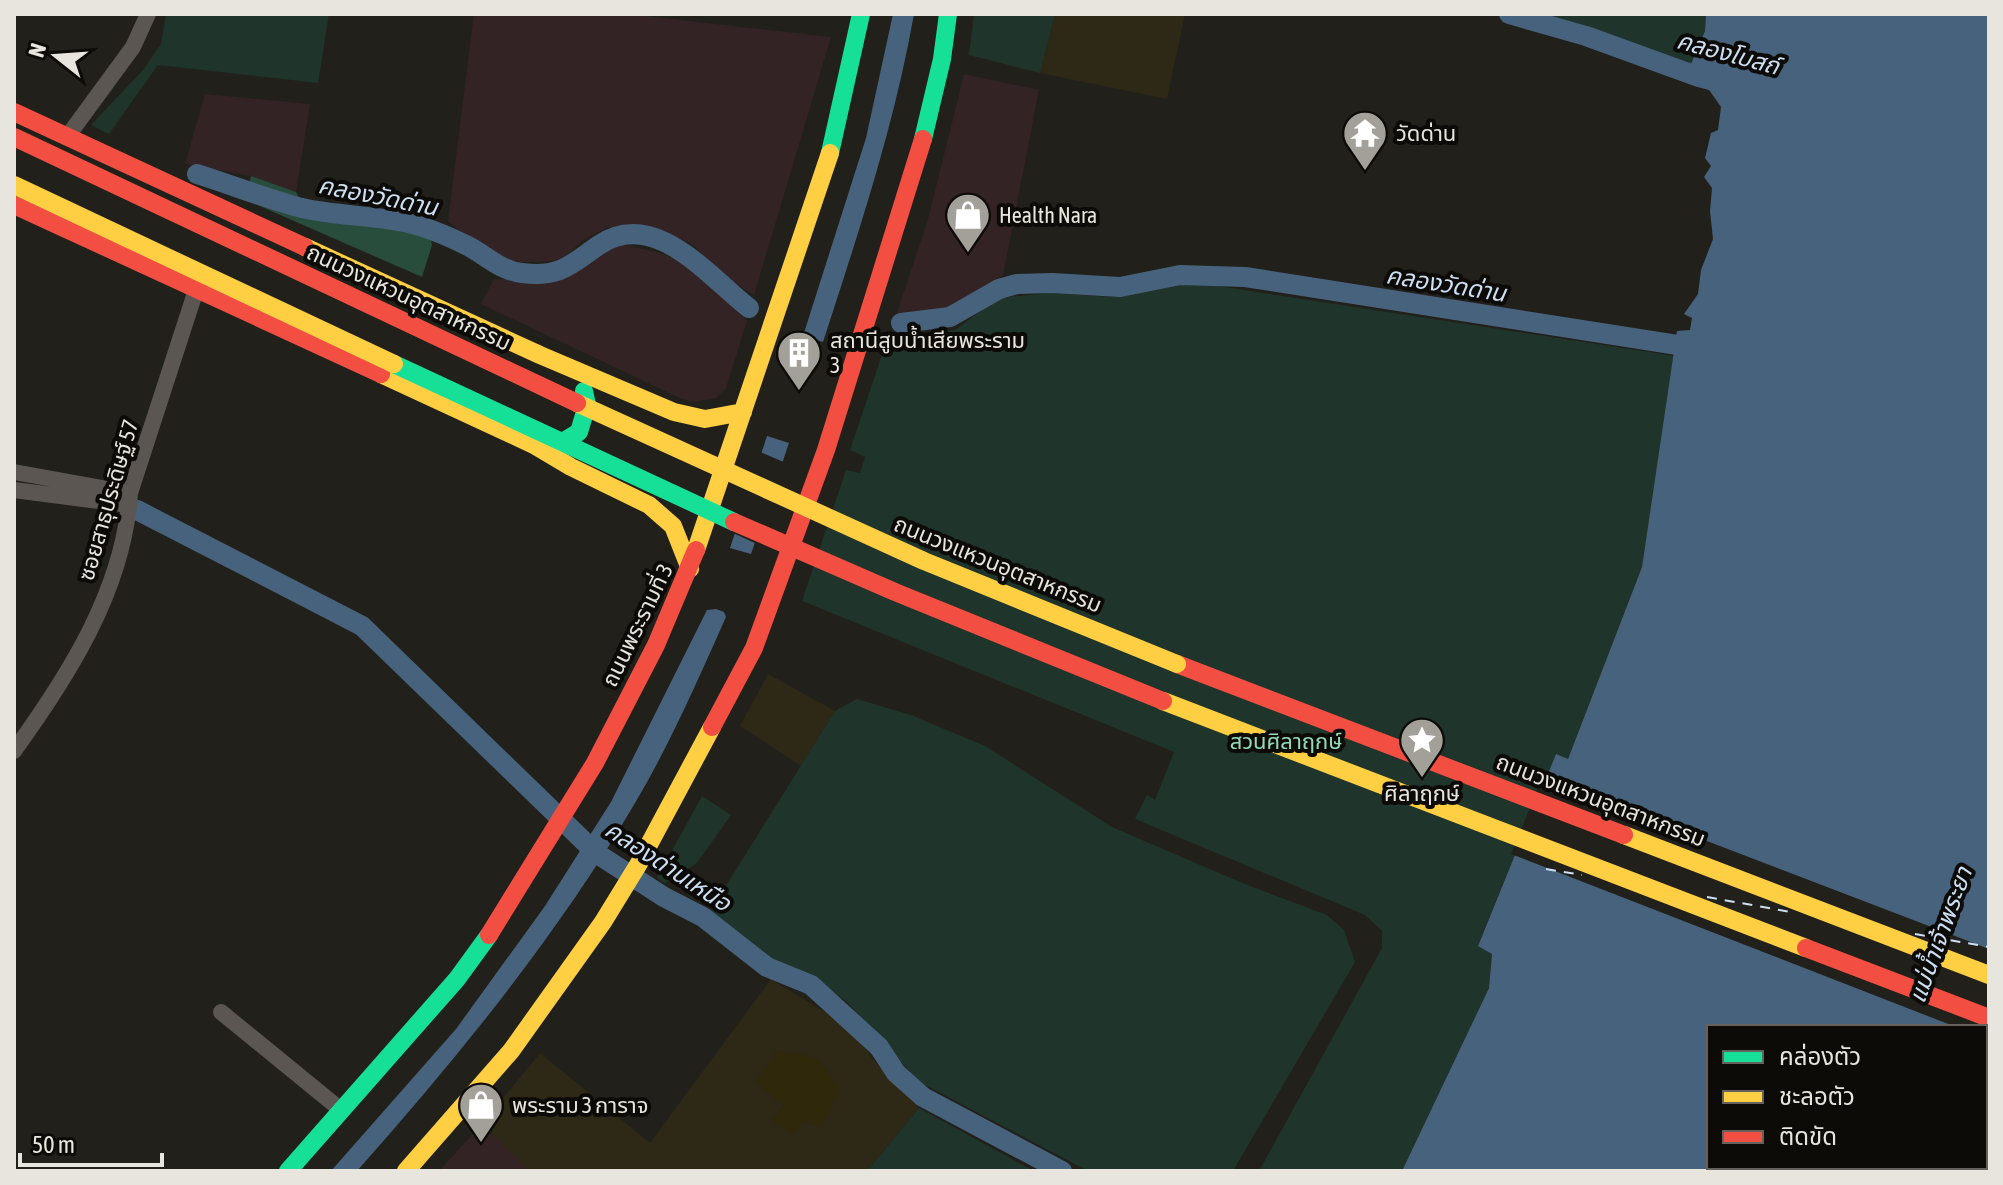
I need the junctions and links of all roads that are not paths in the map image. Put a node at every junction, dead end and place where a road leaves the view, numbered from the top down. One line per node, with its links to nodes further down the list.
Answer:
1 (148, 14): 6 (street)
2 (861, 14): 11 (main road, ถนนพระรามที่ 3)
3 (948, 14): 23 (main road)
4 (14, 112): 6 (main road, ถนนวงแหวนอุตสาหกรรม)
5 (14, 137): 18 (main road, ถนนวงแหวนอุตสาหกรรม, bridge)
6 (67, 137): 10 (main road, ถนนวงแหวนอุตสาหกรรม)
7 (14, 185): 20 (main road, bridge)
8 (14, 205): 9 (main road)
9 (196, 290): 12 (main road); 15 (street, ซอยสาธุประดิษฐ์ 57)
10 (564, 365): 11 (main road, ถนนวงแหวนอุตสาหกรรม); 12 (main road)
11 (743, 412): 16 (main road, ถนนพระรามที่ 3)
12 (534, 445): 16 (main road)
13 (14, 472): 15 (street)
14 (14, 490): 15 (street)
15 (130, 499): 17 (street, ซอยสาธุประดิษฐ์ 57)
16 (690, 569): 21 (main road, ถนนพระรามที่ 3)
17 (14, 751)
18 (1989, 975)
19 (221, 1012): 21 (street)
20 (1989, 1018)
21 (341, 1110): 22 (main road, ถนนพระรามที่ 3)
22 (288, 1171)
23 (406, 1171)

